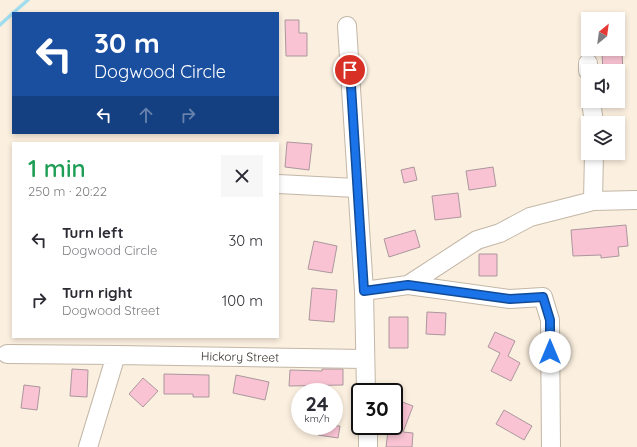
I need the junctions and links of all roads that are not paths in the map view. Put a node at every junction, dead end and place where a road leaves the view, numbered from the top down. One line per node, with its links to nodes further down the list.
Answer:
1 (347, 26): 4 (street)
2 (594, 160): 6 (street)
3 (279, 184): 4 (street)
4 (356, 188): 8 (street)
5 (637, 200): 6 (street)
6 (593, 201): 7 (street)
7 (408, 285): 8 (street); 16 (street)
8 (364, 291): 11 (street)
9 (7, 354): 10 (street, Hickory Street)
10 (116, 355): 11 (street, Hickory Street); 14 (street)
11 (364, 359): 12 (street)
12 (365, 383)
13 (368, 435): 15 (street)
14 (88, 447)
15 (368, 447)
16 (551, 447)

